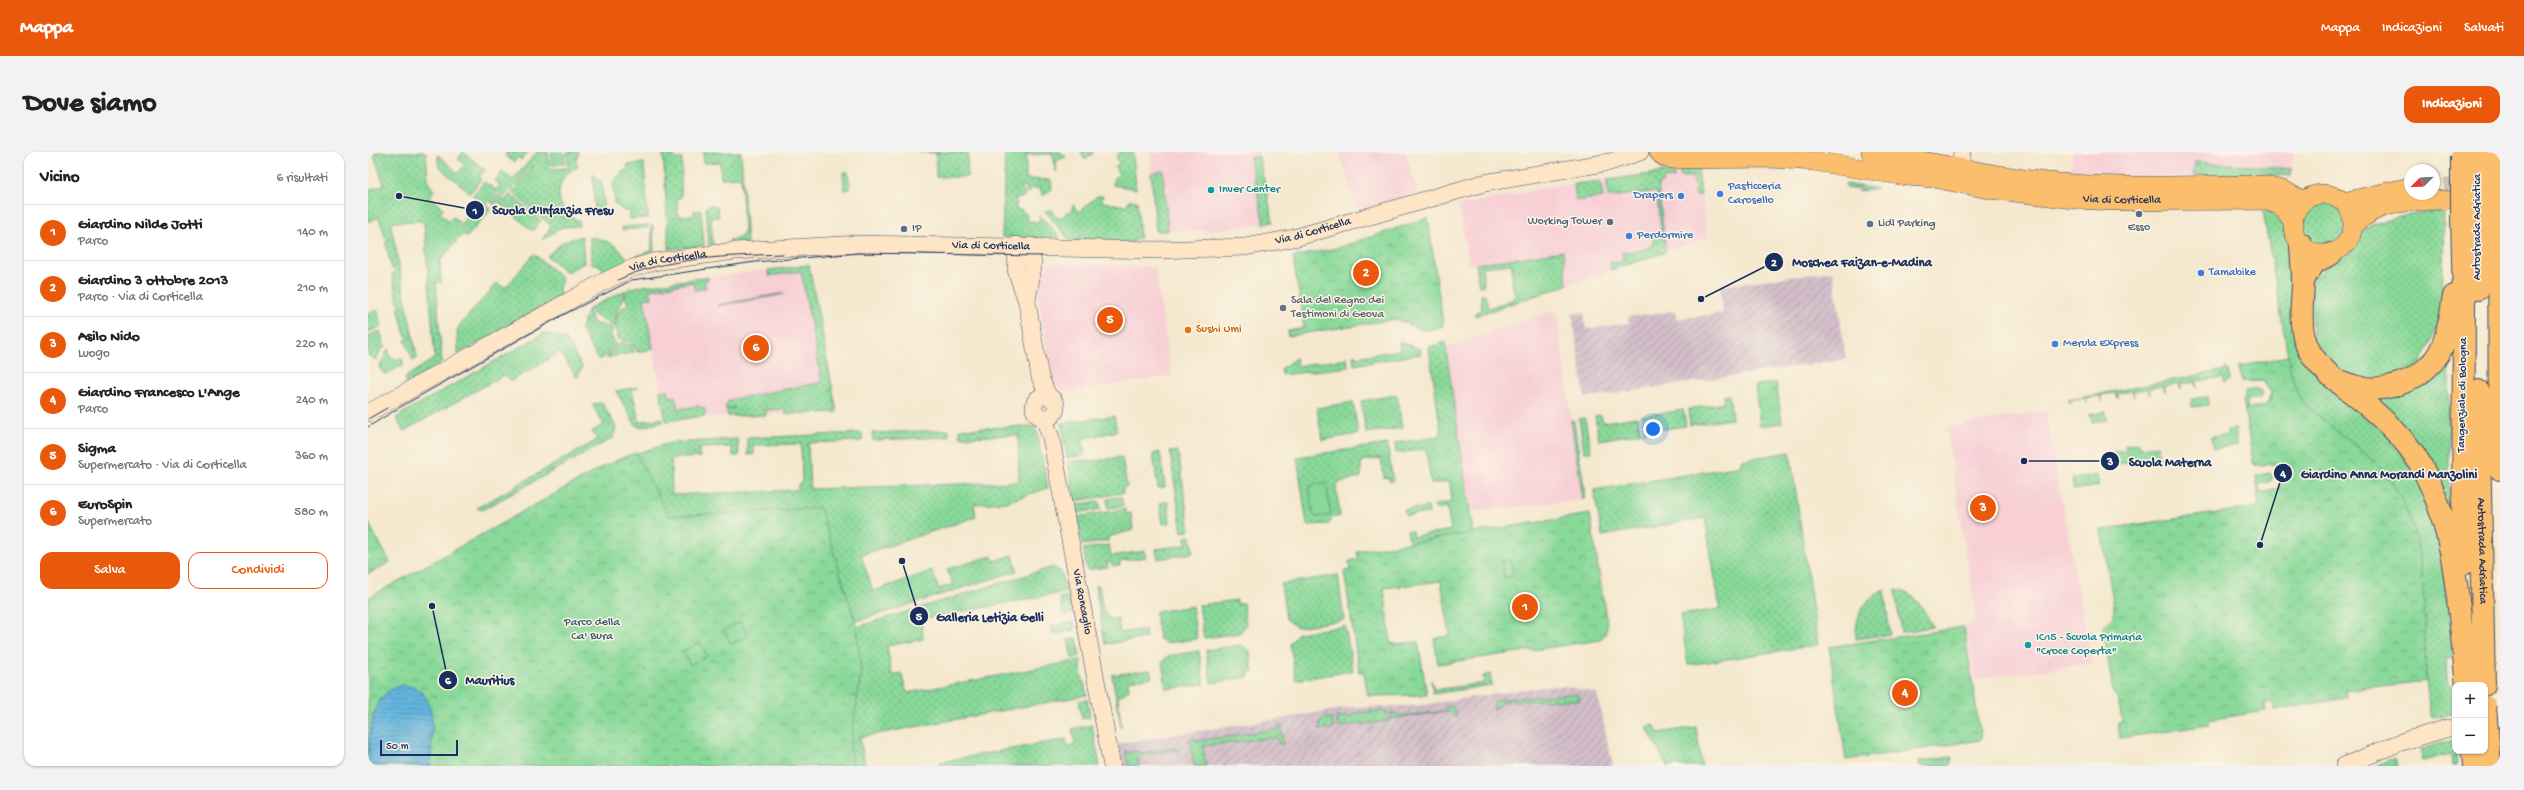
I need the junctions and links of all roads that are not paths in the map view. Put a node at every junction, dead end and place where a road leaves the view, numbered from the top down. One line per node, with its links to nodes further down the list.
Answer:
1 (1640, 152): 16 (street, Via di Corticella)
2 (1658, 152): 5 (main road, Via di Corticella)
3 (1871, 152): 7 (main road, Via di Corticella)
4 (2480, 154): 12 (highway, Autostrada Adriatica, bridge)
5 (1683, 156): 7 (main road, Via di Corticella)
6 (1961, 160): 7 (main road, Via di Corticella); 10 (main road, Via di Corticella)
7 (1942, 165): 13 (main road, Via di Corticella)
8 (2404, 188): 11 (main road)
9 (2441, 191): 14 (main road)
10 (2303, 201): 11 (main road); 13 (main road)
11 (2344, 202): 14 (main road)
12 (2476, 219): 19 (highway); 21 (highway, Autostrada Adriatica); 22 (highway, Tangenziale di Bologna); 24 (highway, Autostrada Adriatica)
13 (2294, 223): 15 (main road, Via di Corticella)
14 (2354, 225): 17 (main road)
15 (2301, 244): 17 (main road); 18 (highway)
16 (1024, 246): 20 (street, Via di Corticella); 28 (street, Via Roncaglio)
17 (2331, 254): 18 (highway)
18 (2303, 280): 19 (highway)
19 (2334, 378): 23 (highway)
20 (368, 413)
21 (2500, 469)
22 (2468, 682)
23 (2468, 682)
24 (2484, 682)
25 (2486, 718): 31 (highway, bridge)
26 (2448, 728): 29 (street)
27 (2472, 754): 30 (highway)
28 (1112, 766)
29 (2344, 766)
30 (2474, 766)
31 (2490, 766)

